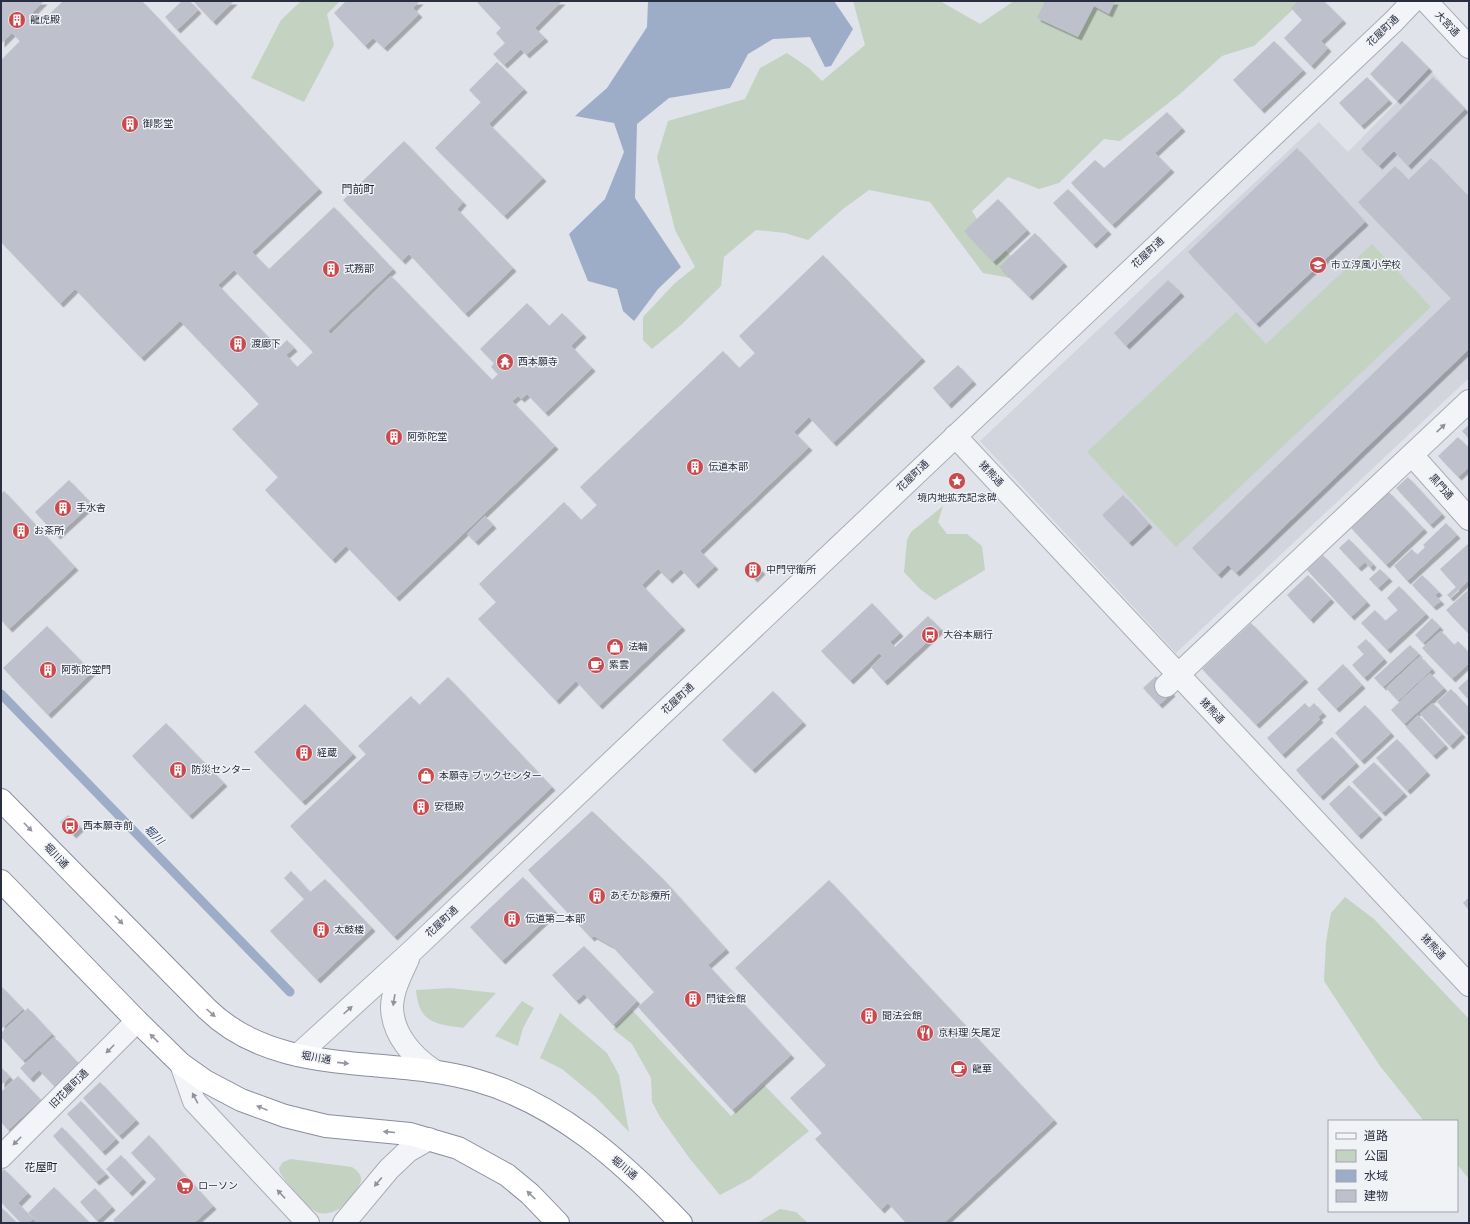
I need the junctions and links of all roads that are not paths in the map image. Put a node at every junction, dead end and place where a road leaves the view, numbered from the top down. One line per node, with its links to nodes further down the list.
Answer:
1 (1413, 1): 5 (street, 花屋町通)
2 (1426, 1): 3 (street, 大宮通)
3 (1469, 47)
4 (1469, 401): 6 (street, one-way to 4)
5 (955, 436): 8 (street, 猪熊通); 11 (street, 花屋町通)
6 (1412, 455): 7 (street, 黒門通); 8 (street)
7 (1469, 519)
8 (1172, 680): 12 (street, 猪熊通)
9 (1, 800): 14 (highway, 堀川通, one-way to 14)
10 (1, 881): 13 (highway)
11 (412, 951): 14 (street, 花屋町通, one-way to 11); 16 (street, 花屋町通, one-way to 16)
12 (1469, 985)
13 (137, 1021): 15 (highway, one-way to 13); 18 (street, 旧花屋町通, one-way to 18)
14 (298, 1055): 16 (highway, 堀川通, one-way to 16)
15 (181, 1064): 17 (highway, one-way to 15); 19 (street, one-way to 15)
16 (433, 1070): 22 (highway, 堀川通)
17 (429, 1139): 20 (street, one-way to 20); 21 (highway, one-way to 17)
18 (1, 1157)
19 (308, 1223)
20 (344, 1223)
21 (558, 1223)
22 (681, 1223)

